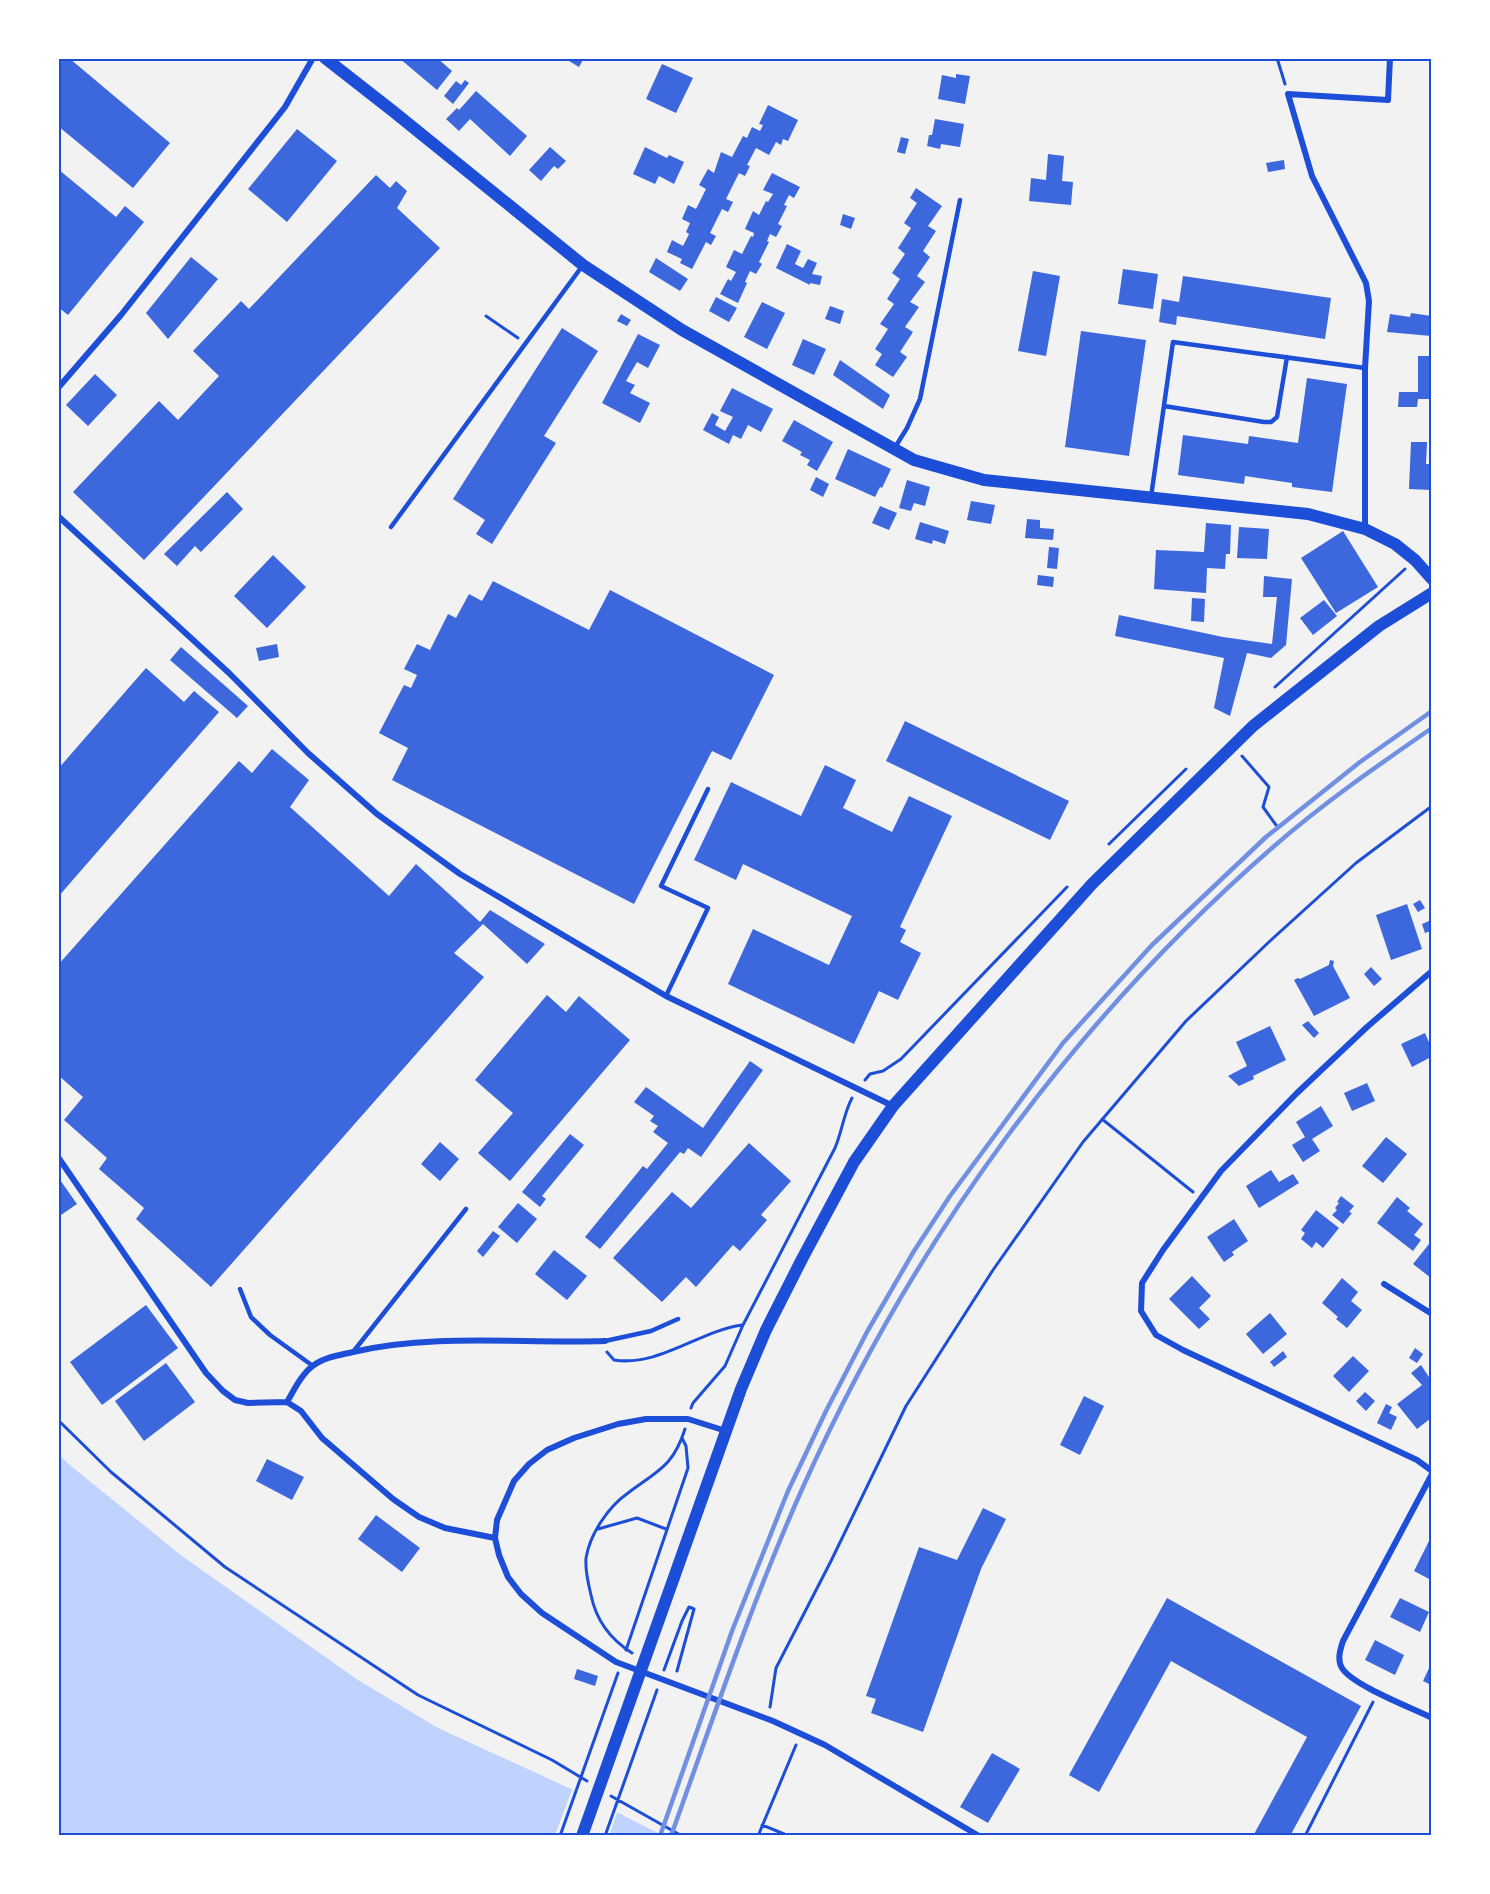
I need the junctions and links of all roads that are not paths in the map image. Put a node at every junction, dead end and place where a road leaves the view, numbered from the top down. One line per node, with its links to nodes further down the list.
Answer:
1 (313, 58): 8 (street)
2 (325, 58): 5 (main road)
3 (1390, 58): 7 (street)
4 (960, 200): 10 (lane)
5 (583, 266): 10 (main road); 13 (lane)
6 (1287, 357): 7 (lane); 9 (lane); 9 (lane)
7 (1365, 368): 14 (street)
8 (58, 388)
9 (1164, 406): 11 (lane)
10 (894, 448): 11 (main road)
11 (1151, 497): 14 (main road)
12 (58, 516): 19 (street)
13 (391, 527)
14 (1365, 529): 15 (main road)
15 (1431, 579)
16 (1431, 593): 20 (main road)
17 (708, 789): 19 (lane)
18 (1431, 971): 32 (street)
19 (666, 996): 20 (street)
20 (893, 1106): 31 (main road)
21 (58, 1157): 30 (street)
22 (466, 1209): 28 (lane)
23 (1384, 1284): 25 (street)
24 (240, 1289): 29 (lane)
25 (1431, 1314)
26 (678, 1319): 27 (lane)
27 (605, 1341): 28 (street)
28 (353, 1352): 29 (street)
29 (313, 1366): 30 (street)
30 (287, 1402): 33 (street)
31 (727, 1432): 33 (street); 35 (main road)
32 (1431, 1473): 34 (street)
33 (495, 1539): 36 (street)
34 (1431, 1718)
35 (582, 1836)
36 (979, 1836)

